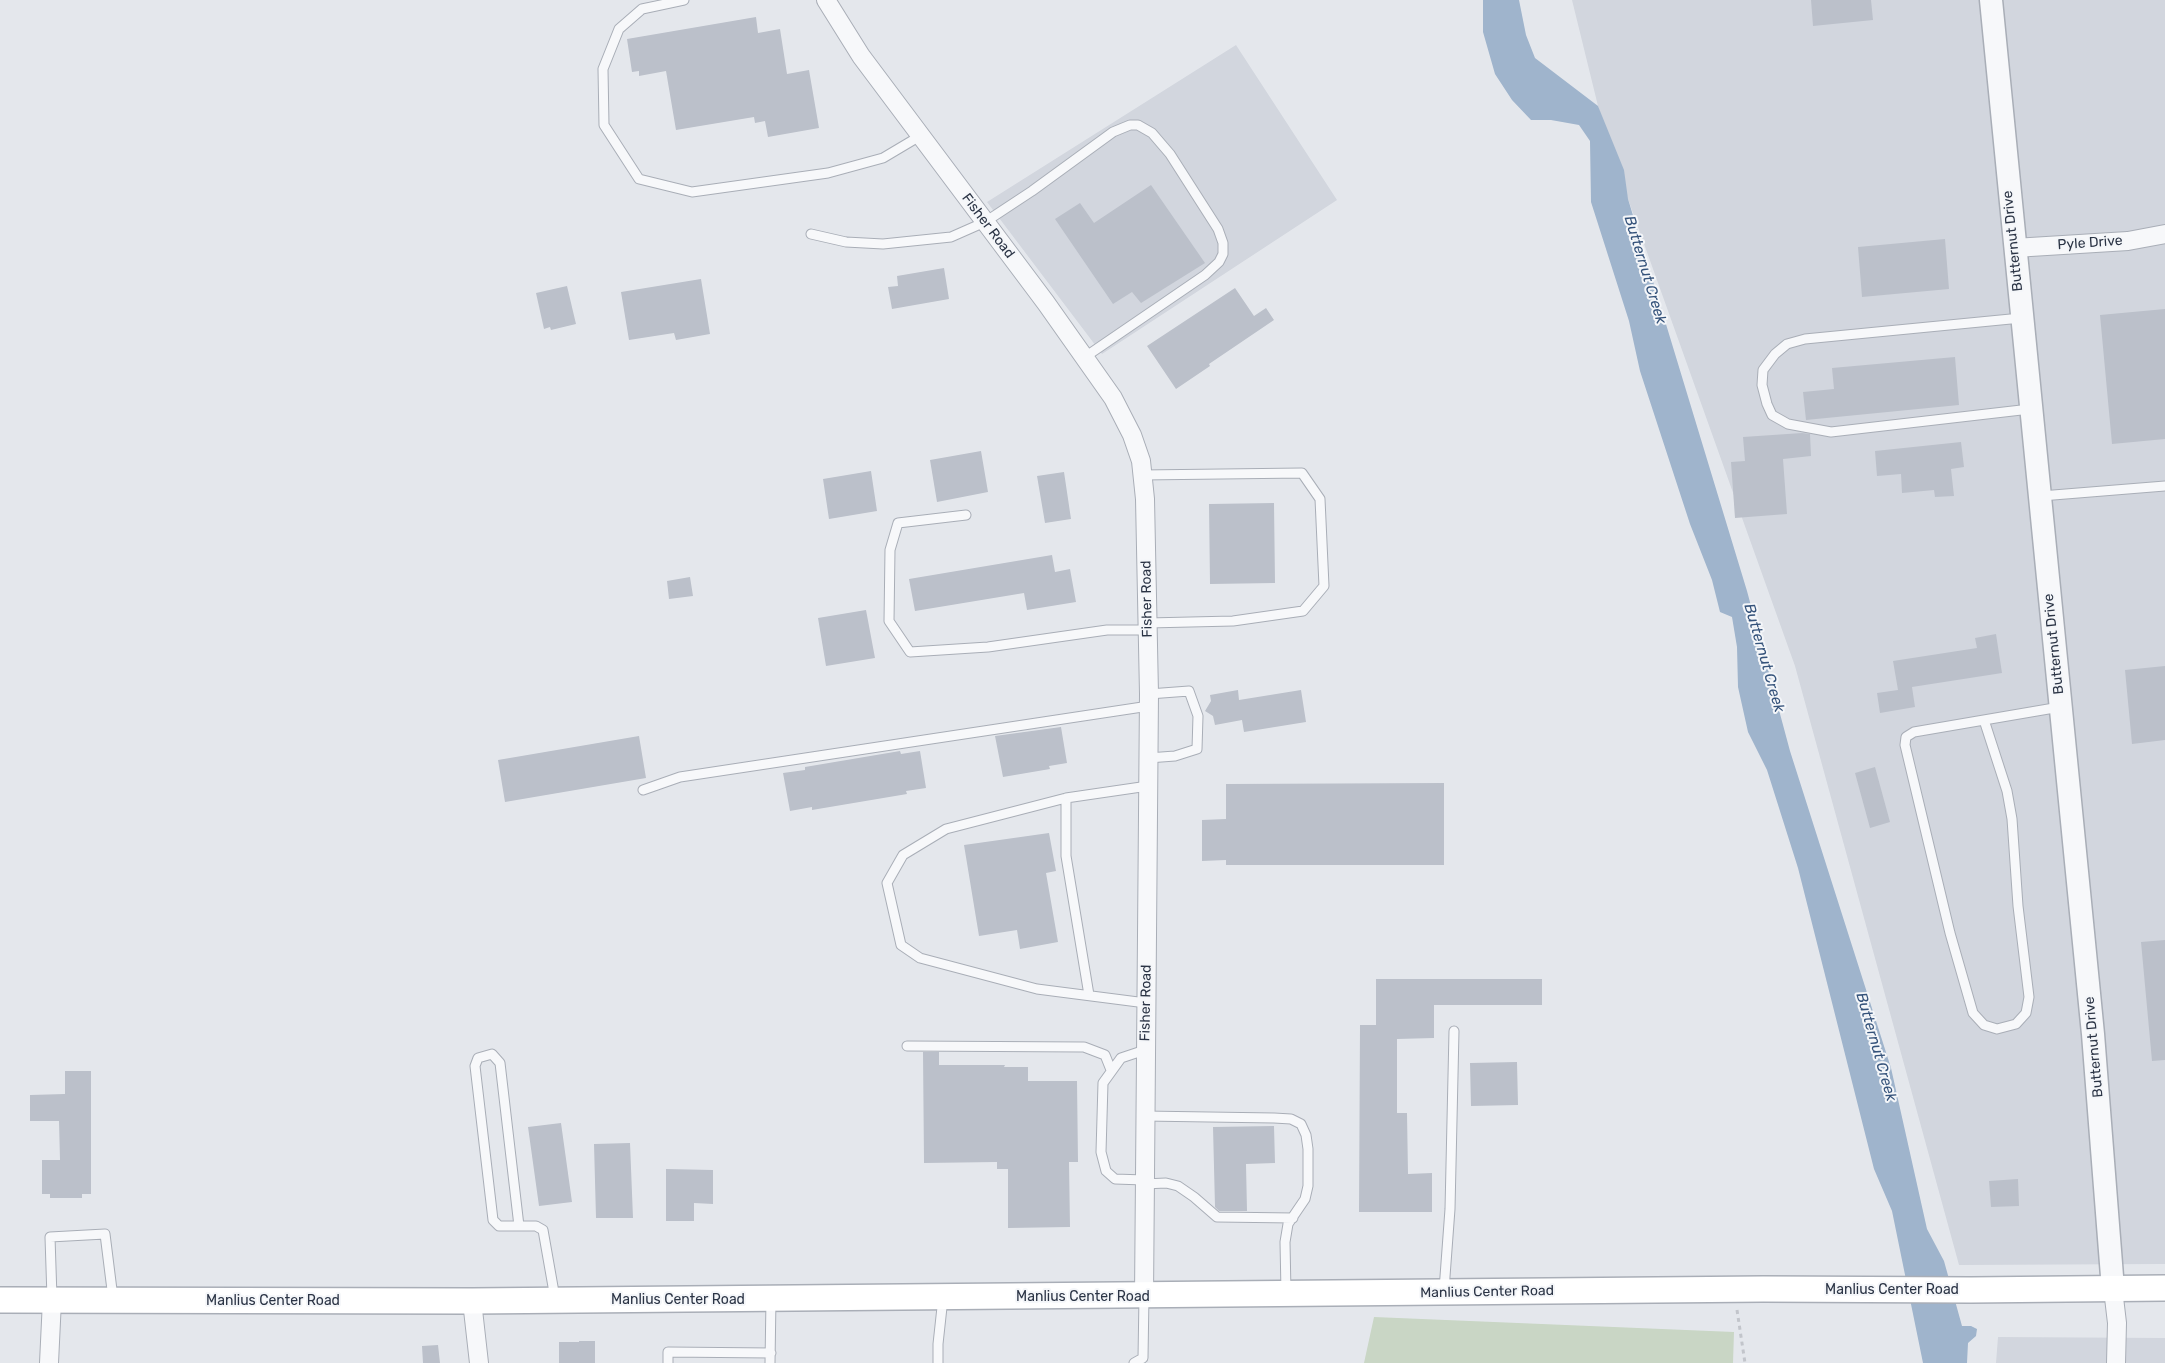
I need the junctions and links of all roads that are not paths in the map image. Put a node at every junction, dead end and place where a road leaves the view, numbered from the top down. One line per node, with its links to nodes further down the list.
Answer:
1 (684, 0): 4 (lane)
2 (826, 0): 4 (street, Fisher Road)
3 (1990, 0): 8 (street, Butternut Drive)
4 (920, 136): 5 (street, Fisher Road)
5 (985, 222): 6 (lane); 10 (street, Fisher Road); 10 (lane)
6 (811, 234)
7 (2165, 234): 8 (street, Pyle Drive)
8 (2014, 248): 9 (street, Butternut Drive)
9 (2021, 318): 11 (street, Butternut Drive); 11 (lane)
10 (1085, 356): 12 (street, Fisher Road)
11 (2030, 409): 14 (street, Butternut Drive)
12 (1142, 475): 16 (street, Fisher Road); 16 (lane)
13 (2165, 486): 14 (lane)
14 (2039, 496): 18 (street, Butternut Drive)
15 (966, 515): 16 (lane)
16 (1148, 626): 17 (street, Fisher Road)
17 (1149, 700): 20 (street, Fisher Road); 20 (lane); 22 (lane)
18 (2060, 707): 19 (lane); 34 (street, Butternut Drive)
19 (1984, 720): 19 (lane)
20 (1148, 758): 21 (street, Fisher Road)
21 (1148, 786): 23 (lane); 25 (street, Fisher Road)
22 (643, 790)
23 (1066, 798): 24 (lane); 24 (lane)
24 (1089, 995): 25 (lane)
25 (1146, 1003): 28 (street, Fisher Road)
26 (1454, 1031): 36 (lane)
27 (907, 1046): 29 (lane)
28 (1145, 1050): 29 (lane); 30 (street, Fisher Road)
29 (1111, 1070): 31 (lane)
30 (1144, 1116): 31 (street, Fisher Road); 32 (lane)
31 (1144, 1182): 32 (lane); 38 (street, Fisher Road)
32 (1293, 1218): 37 (lane)
33 (519, 1226): 33 (lane); 45 (lane)
34 (2113, 1288): 35 (main road, Manlius Center Road); 36 (main road, Manlius Center Road); 52 (street)
35 (2165, 1288)
36 (1443, 1293): 37 (main road, Manlius Center Road)
37 (1286, 1295): 38 (main road, Manlius Center Road)
38 (1144, 1296): 39 (main road, Manlius Center Road); 51 (lane)
39 (943, 1298): 40 (main road, Manlius Center Road); 50 (lane)
40 (771, 1299): 45 (main road, Manlius Center Road); 46 (lane)
41 (0, 1300): 42 (main road, Manlius Center Road)
42 (52, 1300): 43 (main road, Manlius Center Road); 43 (lane); 47 (street)
43 (114, 1300): 44 (main road, Manlius Center Road)
44 (472, 1301): 45 (main road, Manlius Center Road); 48 (street)
45 (556, 1301)
46 (770, 1358): 49 (lane)
47 (49, 1363)
48 (479, 1363)
49 (668, 1363)
50 (938, 1363)
51 (1134, 1363)
52 (2116, 1363)

